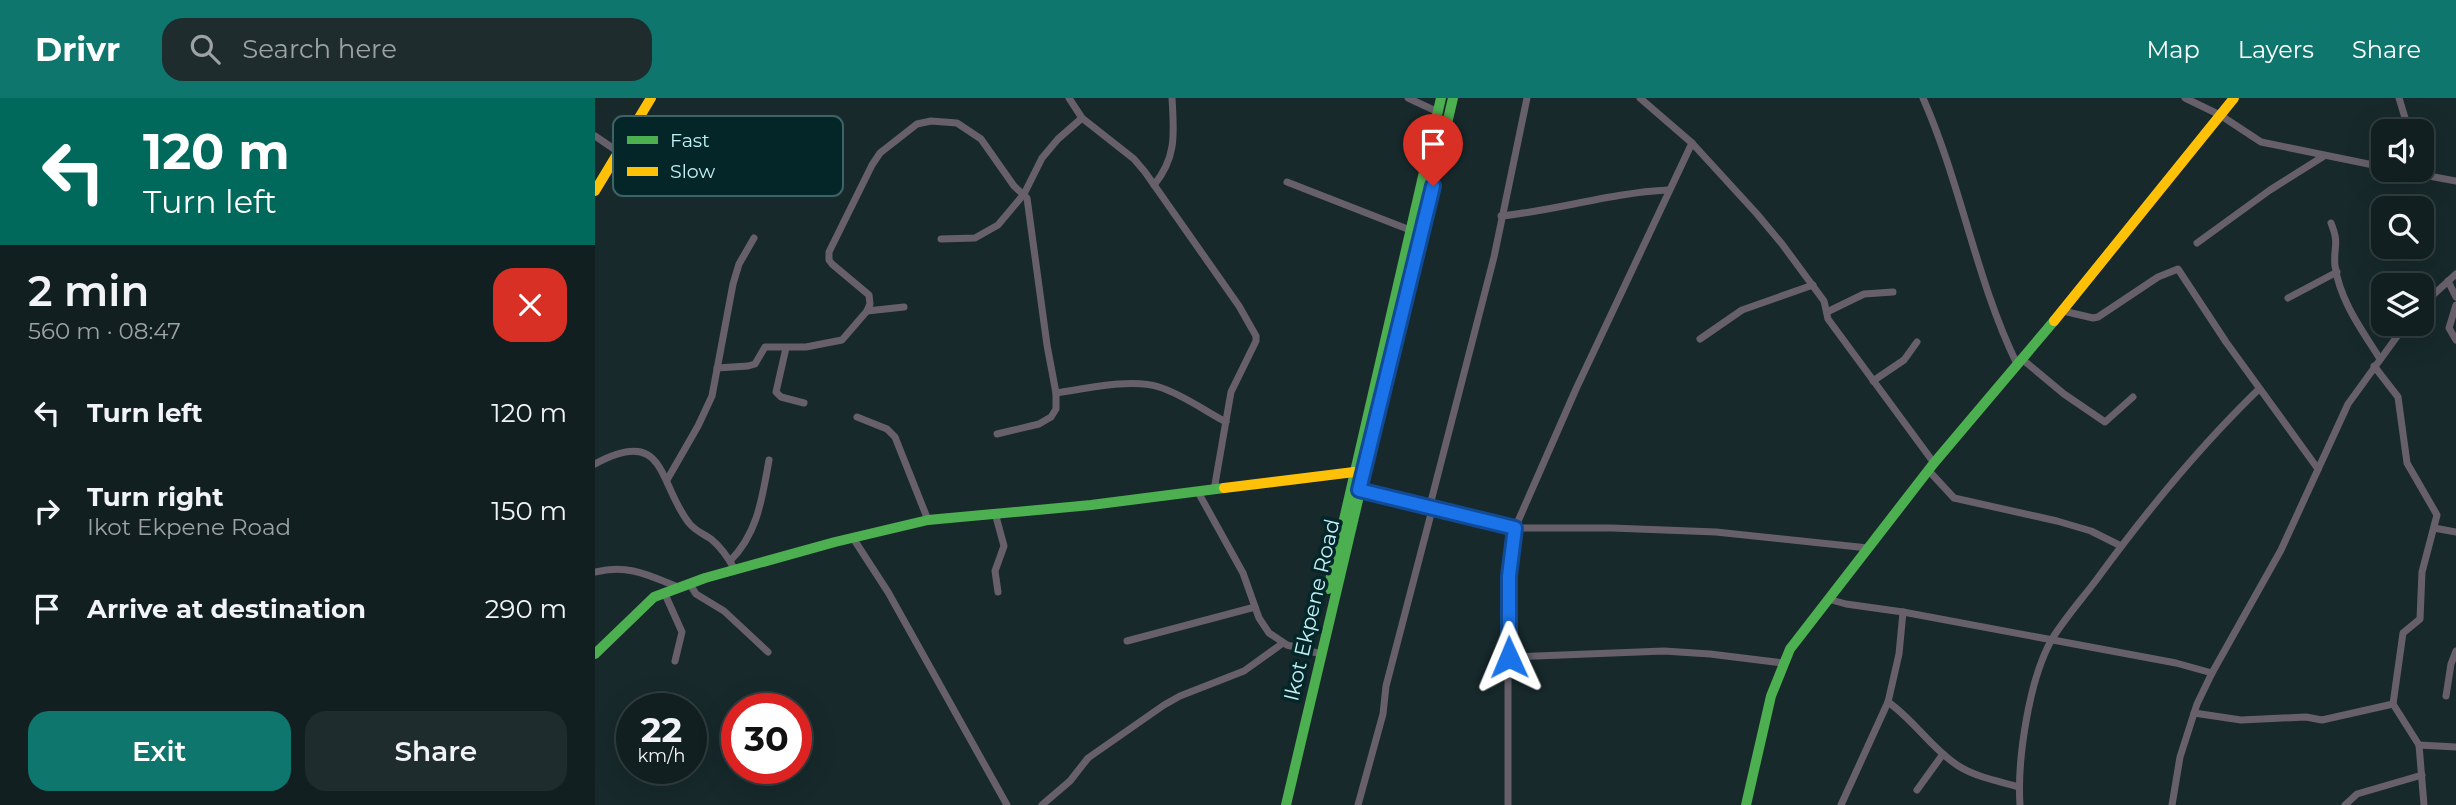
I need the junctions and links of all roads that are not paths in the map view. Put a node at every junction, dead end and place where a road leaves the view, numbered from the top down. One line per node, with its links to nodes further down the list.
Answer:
1 (651, 98): 15 (main road)
2 (1069, 98): 16 (street)
3 (1172, 98): 27 (street)
4 (1408, 98): 13 (street)
5 (1441, 98): 13 (main road, Ikot Ekpene Road)
6 (1453, 98): 74 (main road, Ikot Ekpene Road)
7 (1527, 98): 31 (street)
8 (1640, 98): 19 (street)
9 (1923, 98): 56 (street)
10 (2185, 98): 14 (street)
11 (2234, 98): 14 (main road)
12 (2399, 98): 17 (street)
13 (1438, 112): 33 (main road, Ikot Ekpene Road)
14 (2220, 115): 21 (street); 48 (main road)
15 (640, 116)
16 (1082, 118): 27 (street); 30 (street)
17 (2405, 119)
18 (595, 136): 20 (street)
19 (1692, 144): 28 (street); 40 (street)
20 (613, 149)
21 (2324, 156): 23 (street); 36 (street)
22 (613, 159): 29 (main road)
23 (2371, 165)
24 (2434, 176): 25 (street)
25 (2456, 181)
26 (1287, 182): 33 (street)
27 (1154, 185): 65 (street)
28 (1668, 190): 31 (street); 79 (street)
29 (595, 191)
30 (1024, 194): 35 (street); 47 (street); 61 (street)
31 (1501, 216): 76 (street)
32 (2331, 223): 37 (street)
33 (1410, 230): 71 (main road, Ikot Ekpene Road)
34 (754, 238): 58 (street)
35 (941, 239)
36 (2197, 243)
37 (2337, 272): 44 (street); 55 (street)
38 (2456, 274): 39 (street)
39 (2448, 281): 42 (street); 43 (street)
40 (1813, 285): 49 (street); 51 (street)
41 (1893, 292): 49 (street)
42 (2434, 294)
43 (2456, 297)
44 (2288, 298)
45 (2456, 305): 52 (street)
46 (904, 307): 47 (street)
47 (867, 311): 54 (street)
48 (2063, 311): 56 (main road); 60 (street)
49 (1827, 312): 59 (street)
50 (2397, 336): 55 (street)
51 (1700, 339)
52 (2456, 340)
53 (1917, 342): 59 (street)
54 (786, 348): 58 (street); 63 (street)
55 (2380, 359): 57 (street)
56 (2020, 362): 62 (street); 69 (main road)
57 (2374, 366): 70 (street); 80 (street)
58 (717, 368): 72 (street)
59 (1873, 381): 69 (street)
60 (2259, 389): 70 (street); 83 (street)
61 (1056, 393): 65 (street); 66 (street)
62 (2133, 397)
63 (804, 403)
64 (857, 417): 78 (street)
65 (1226, 422): 73 (street)
66 (997, 434)
67 (769, 460): 85 (street)
68 (595, 464): 72 (street)
69 (1931, 467): 83 (street); 84 (main road)
70 (2318, 469): 104 (street)
71 (1354, 472): 73 (main road); 99 (main road, Ikot Ekpene Road)
72 (667, 480): 85 (street)
73 (1214, 490): 75 (main road)
74 (1359, 490): 76 (street); 99 (main road, Ikot Ekpene Road)
75 (1198, 492): 77 (main road); 92 (street)
76 (1430, 509): 79 (street); 119 (street)
77 (995, 513): 78 (main road); 90 (street)
78 (928, 520): 82 (main road)
79 (1515, 528): 84 (street); 101 (street)
80 (2434, 528): 81 (street); 107 (street)
81 (2456, 531)
82 (853, 538): 85 (main road); 115 (street)
83 (2121, 546): 94 (street)
84 (1868, 548): 91 (main road)
85 (732, 565): 87 (main road)
86 (595, 572): 88 (street)
87 (689, 583): 88 (main road); 98 (street)
88 (678, 587): 89 (main road)
89 (664, 592): 100 (main road); 102 (street)
90 (998, 592)
91 (1828, 599): 93 (street); 103 (main road)
92 (1255, 607): 95 (street); 96 (street)
93 (1903, 612): 94 (street); 106 (street)
94 (2052, 640): 104 (street); 113 (street)
95 (1127, 641)
96 (1283, 643): 99 (street); 116 (street)
97 (2456, 651): 105 (street)
98 (768, 652)
99 (1317, 653): 117 (main road, Ikot Ekpene Road); 118 (main road, Ikot Ekpene Road)
100 (595, 654)
101 (1509, 657): 103 (street); 120 (street)
102 (674, 661)
103 (1783, 663): 121 (main road)
104 (2212, 673): 108 (street)
105 (2447, 696)
106 (1888, 702): 111 (street); 122 (street)
107 (2393, 704): 108 (street); 109 (street)
108 (2194, 713): 124 (street)
109 (2419, 745): 110 (street); 112 (street)
110 (2456, 747)
111 (1943, 754): 113 (street); 114 (street)
112 (2422, 775): 125 (street); 126 (street)
113 (2019, 788): 123 (street)
114 (1917, 790)
115 (1007, 805)
116 (1042, 805)
117 (1278, 805)
118 (1286, 805)
119 (1358, 805)
120 (1509, 805)
121 (1746, 805)
122 (1841, 805)
123 (2020, 805)
124 (2172, 805)
125 (2345, 805)
126 (2424, 805)

